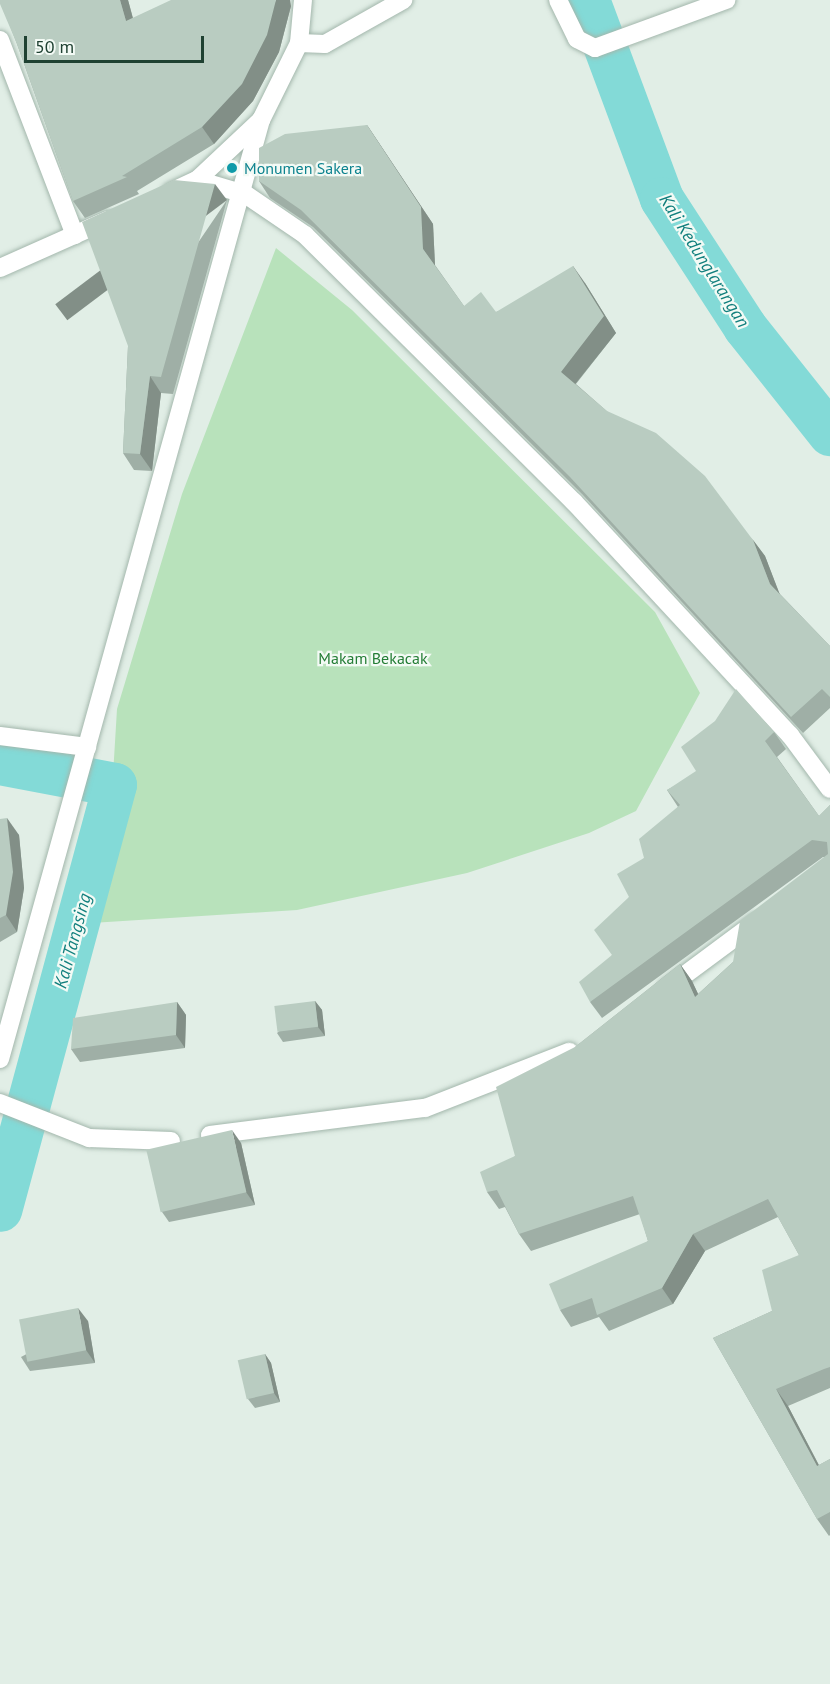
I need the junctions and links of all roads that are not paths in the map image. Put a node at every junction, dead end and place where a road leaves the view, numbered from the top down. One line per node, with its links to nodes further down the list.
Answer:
1 (303, 0): 6 (street)
2 (403, 0): 6 (street)
3 (558, 0): 4 (street)
4 (726, 0)
5 (0, 40): 12 (street)
6 (300, 43): 7 (street)
7 (261, 120): 8 (street); 9 (street)
8 (197, 180): 9 (street); 10 (street)
9 (245, 194): 15 (street); 16 (street)
10 (157, 198)
11 (126, 212): 12 (street)
12 (75, 235): 13 (street)
13 (0, 268)
14 (0, 736): 15 (street)
15 (86, 750): 20 (street)
16 (830, 789)
17 (774, 909): 18 (street)
18 (649, 1000)
19 (587, 1042): 21 (street)
20 (0, 1059)
21 (4, 1105)

